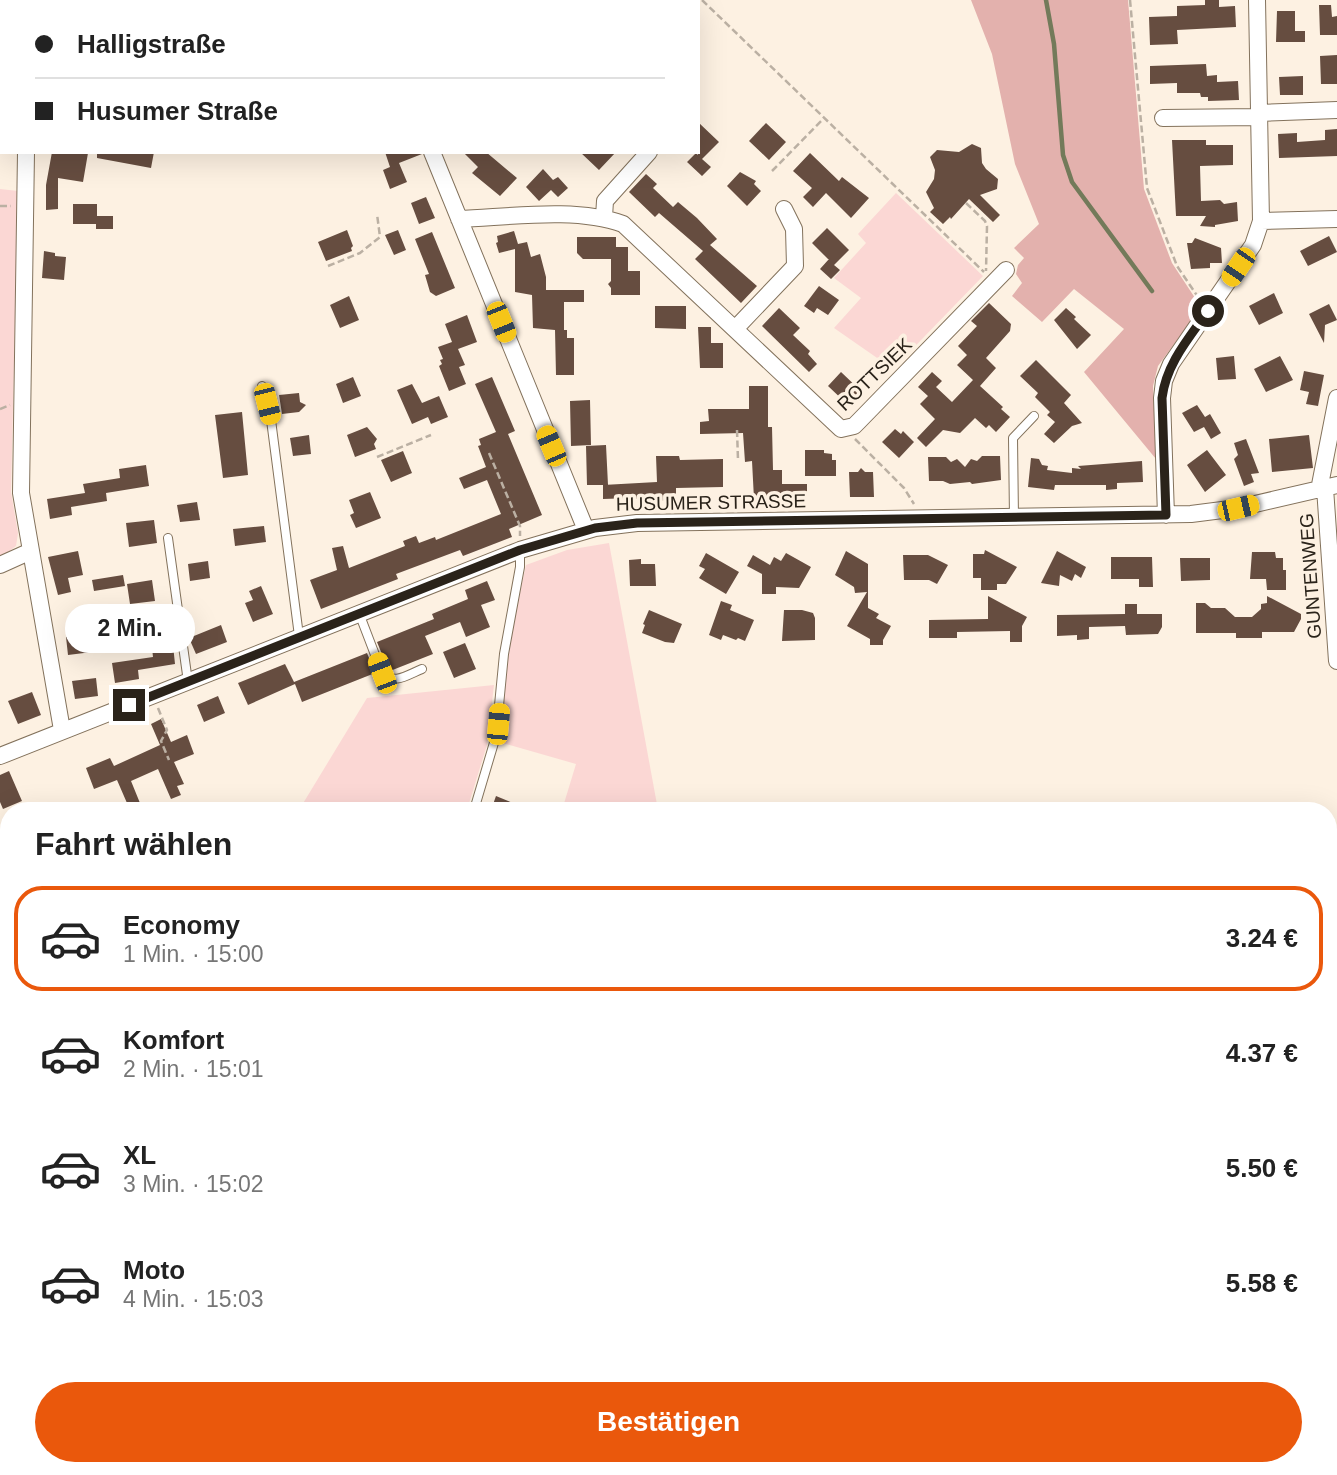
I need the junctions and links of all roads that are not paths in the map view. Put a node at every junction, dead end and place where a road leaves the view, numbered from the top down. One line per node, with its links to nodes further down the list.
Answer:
1 (1257, 0): 3 (street)
2 (1337, 110): 3 (street)
3 (1259, 115): 4 (street); 12 (street)
4 (1163, 118)
5 (26, 154): 24 (street)
6 (433, 154): 10 (street)
7 (647, 154): 9 (street)
8 (784, 208): 14 (street)
9 (604, 217): 10 (street, ROTTSIEK); 14 (street, ROTTSIEK)
10 (459, 219): 21 (street)
11 (1337, 219): 12 (street)
12 (1261, 221): 19 (street)
13 (1006, 270): 14 (street, ROTTSIEK)
14 (735, 329)
15 (262, 386): 27 (lane)
16 (1337, 398): 18 (street, GUNTENWEG)
17 (1034, 416): 20 (lane)
18 (1327, 488): 19 (street, HUSUMER STRASSE); 28 (street, GUNTENWEG)
19 (1166, 515): 20 (street, HUSUMER STRASSE)
20 (1014, 517): 21 (street, HUSUMER STRASSE)
21 (586, 530): 23 (street, HUSUMER STRASSE)
22 (168, 538): 30 (lane)
23 (520, 550): 26 (street, HUSUMER STRASSE); 33 (lane)
24 (31, 551): 25 (street); 31 (street)
25 (0, 565)
26 (358, 613): 27 (street, HUSUMER STRASSE); 29 (lane)
27 (299, 636): 30 (street, HUSUMER STRASSE)
28 (1337, 661)
29 (422, 669)
30 (188, 682): 31 (street, HUSUMER STRASSE)
31 (62, 730): 32 (street, HUSUMER STRASSE)
32 (0, 755)
33 (476, 802)

